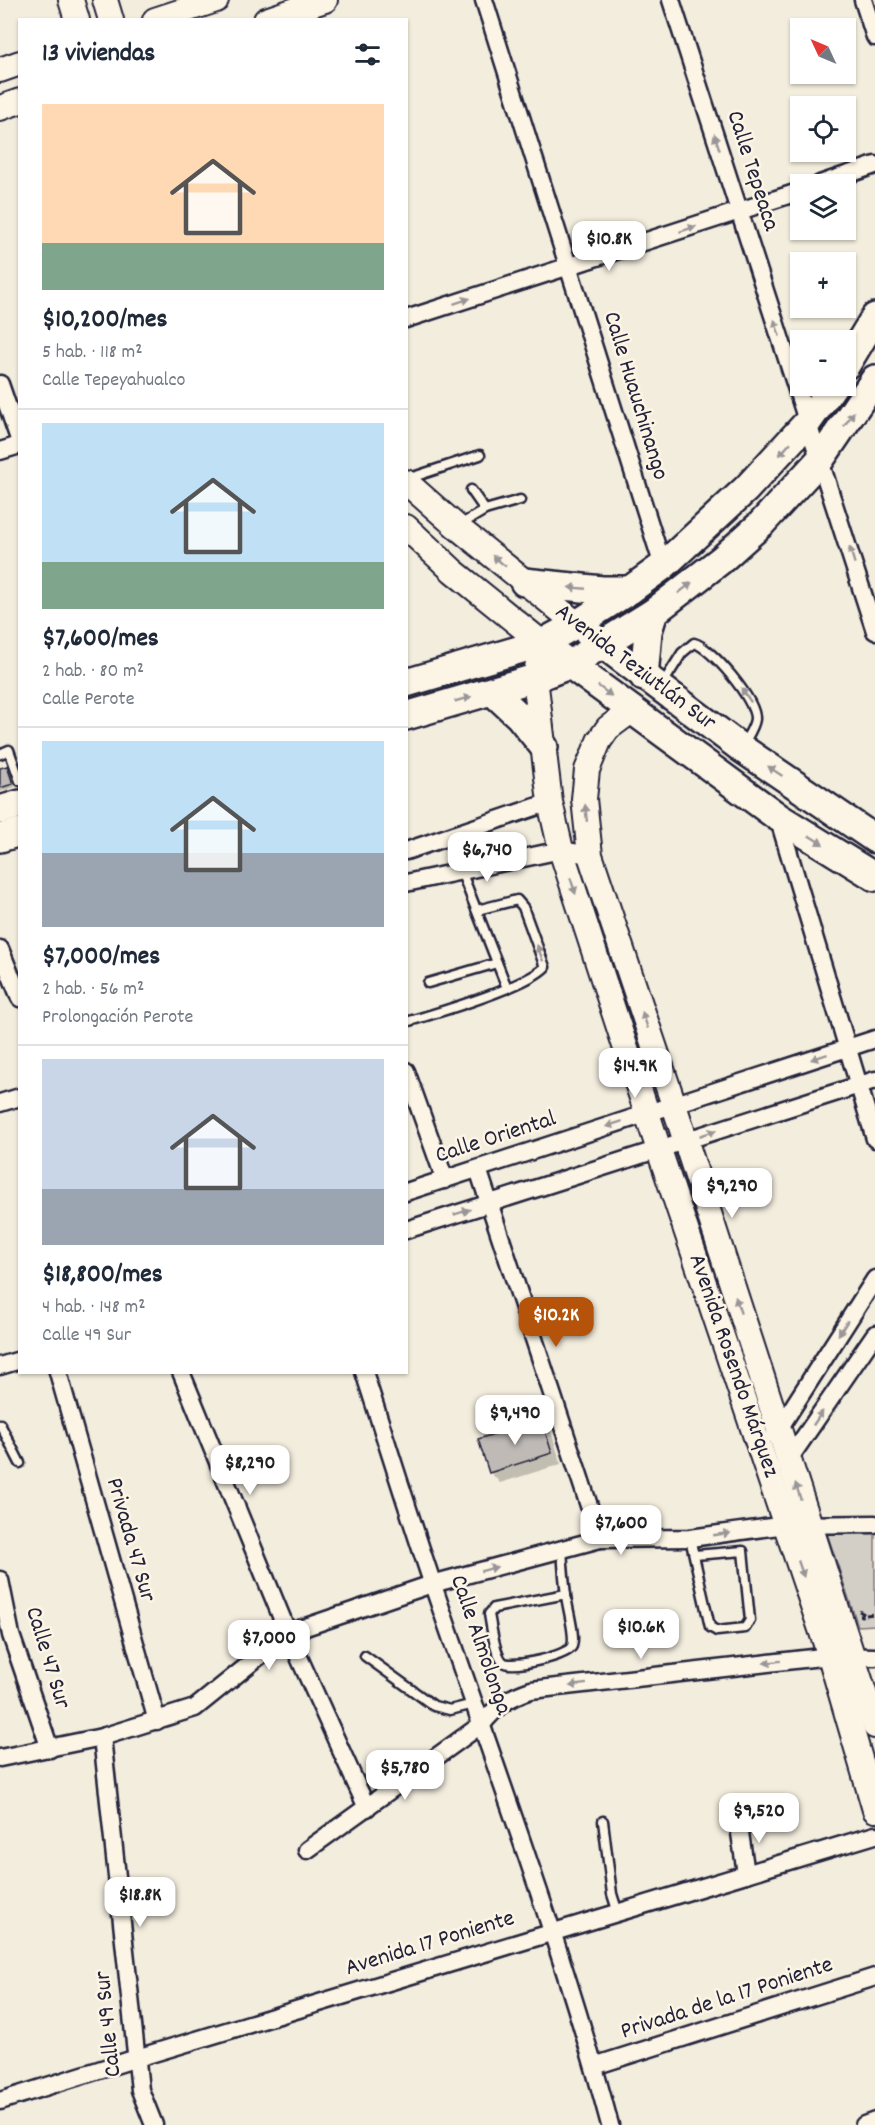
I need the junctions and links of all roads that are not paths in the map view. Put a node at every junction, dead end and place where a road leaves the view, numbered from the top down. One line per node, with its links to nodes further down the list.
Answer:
1 (71, 0): 8 (main road)
2 (105, 0): 9 (main road)
3 (216, 0): 10 (main road)
4 (484, 0): 21 (street, Calle Huauchinango)
5 (671, 0): 20 (street, Calle Tepeaca, one-way to 5)
6 (863, 0): 12 (street)
7 (309, 7): 11 (main road)
8 (76, 18)
9 (110, 18)
10 (161, 18)
11 (273, 18)
12 (875, 37)
13 (18, 64): 14 (main road)
14 (0, 70)
15 (18, 102): 16 (main road)
16 (0, 108)
17 (875, 165): 18 (street)
18 (849, 174)
19 (790, 195): 20 (street)
20 (740, 212): 21 (street, one-way to 20); 28 (street, Calle Tepeaca, one-way to 20)
21 (570, 267): 23 (street, one-way to 21); 41 (street, Calle Huauchinango)
22 (875, 316): 24 (main road)
23 (408, 318)
24 (856, 348)
25 (875, 379): 33 (main road, one-way to 25)
26 (0, 384): 29 (street)
27 (826, 396): 28 (main road)
28 (807, 423): 33 (street, Calle Tepeaca); 41 (main road, one-way to 41)
29 (18, 437)
30 (18, 444): 31 (street)
31 (0, 451)
32 (480, 455): 34 (lane)
33 (820, 460): 44 (main road, one-way to 33); 46 (street, Calle Tepeaca, one-way to 33)
34 (408, 479)
35 (408, 482): 39 (main road, Avenida Teziutlán Sur)
36 (471, 489): 38 (lane)
37 (520, 500): 38 (lane)
38 (485, 510): 39 (lane)
39 (457, 527): 42 (main road, Avenida Teziutlán Sur, one-way to 39)
40 (408, 529): 47 (main road, Avenida Teziutlán Sur)
41 (663, 566): 43 (main road)
42 (524, 582): 43 (main road, one-way to 42); 45 (main road, Avenida Teziutlán Sur)
43 (630, 590): 45 (main road)
44 (654, 612): 48 (main road); 52 (main road)
45 (577, 624): 47 (main road); 48 (main road, Avenida Teziutlán Sur)
46 (875, 631)
47 (542, 643): 49 (main road, Avenida Teziutlán Sur); 50 (main road, Avenida Rosendo Márquez); 51 (main road)
48 (603, 646): 49 (main road); 52 (main road, Avenida Teziutlán Sur)
49 (569, 665): 50 (main road); 54 (main road, Avenida Teziutlán Sur, one-way to 54)
50 (535, 678): 53 (main road); 56 (main road, Avenida Rosendo Márquez)
51 (408, 682)
52 (652, 683): 57 (main road, Avenida Teziutlán Sur); 57 (lane, one-way to 52)
53 (492, 691): 55 (main road, one-way to 53); 56 (main road)
54 (631, 711): 63 (main road, Avenida Teziutlán Sur); 69 (main road, Avenida Rosendo Márquez, one-way to 54)
55 (408, 715)
56 (544, 747): 60 (main road, Avenida Rosendo Márquez)
57 (741, 748): 66 (main road, Avenida Teziutlán Sur, one-way to 57)
58 (0, 754): 59 (lane)
59 (18, 775)
60 (550, 802): 67 (street); 68 (main road, Avenida Rosendo Márquez)
61 (18, 805): 62 (main road)
62 (0, 810)
63 (778, 817): 71 (main road, Avenida Teziutlán Sur, one-way to 71); 81 (street)
64 (18, 833): 65 (main road)
65 (0, 838)
66 (875, 839)
67 (408, 850)
68 (561, 850): 69 (street); 70 (street); 87 (main road, Avenida Rosendo Márquez, one-way to 87)
69 (590, 855): 86 (main road, Avenida Rosendo Márquez, one-way to 69)
70 (461, 871): 72 (street); 73 (lane)
71 (875, 877)
72 (408, 883)
73 (477, 910): 75 (lane); 77 (lane, one-way to 73)
74 (0, 950): 78 (street)
75 (497, 963): 76 (lane); 77 (lane)
76 (428, 983)
77 (507, 988): 79 (lane)
78 (18, 993)
79 (408, 1021)
80 (875, 1039): 81 (street, Calle Oriental)
81 (846, 1048): 83 (street); 86 (street, Calle Oriental, one-way to 86)
82 (408, 1077): 92 (street)
83 (867, 1083): 88 (street); 89 (street, one-way to 83)
84 (18, 1098): 85 (street)
85 (0, 1103)
86 (674, 1105): 87 (street, Calle Oriental); 89 (main road, Avenida Rosendo Márquez)
87 (648, 1113): 90 (main road, Avenida Rosendo Márquez); 91 (street, Calle Oriental, one-way to 91)
88 (875, 1139)
89 (684, 1141): 90 (street); 104 (main road, Avenida Rosendo Márquez, one-way to 89)
90 (659, 1150): 94 (street); 105 (main road, Avenida Rosendo Márquez)
91 (478, 1169): 92 (street, Calle Oriental); 94 (street)
92 (445, 1180): 93 (street, Calle Oriental)
93 (408, 1191)
94 (490, 1203): 95 (street, one-way to 94); 112 (street)
95 (408, 1229)
96 (875, 1279): 104 (street, one-way to 104)
97 (875, 1334): 106 (street, one-way to 97)
98 (18, 1361): 99 (street)
99 (0, 1366)
100 (59, 1374): 122 (street, Privada 47 Sur)
101 (182, 1374): 118 (street)
102 (365, 1374): 116 (street, Calle Almolonga)
103 (0, 1424): 107 (lane)
104 (778, 1430): 105 (street); 106 (main road, Avenida Rosendo Márquez)
105 (763, 1453): 108 (main road, Avenida Rosendo Márquez)
106 (789, 1460): 108 (street); 110 (main road, Avenida Rosendo Márquez, one-way to 106)
107 (20, 1463)
108 (773, 1484): 110 (main road, Avenida Rosendo Márquez)
109 (875, 1524): 110 (street)
110 (798, 1525): 111 (street, one-way to 110); 120 (main road, Avenida Rosendo Márquez)
111 (690, 1538): 112 (street); 114 (lane)
112 (600, 1539): 113 (street)
113 (562, 1549): 116 (street, one-way to 113); 117 (lane)
114 (695, 1555): 114 (lane)
115 (0, 1581): 126 (street, Calle 47 Sur)
116 (432, 1584): 118 (street); 121 (street, Calle Almolonga)
117 (566, 1594): 117 (lane)
118 (288, 1633): 122 (street); 128 (street)
119 (365, 1656): 121 (lane)
120 (852, 1656): 123 (street, one-way to 123); 124 (main road, Avenida Rosendo Márquez); 129 (main road, Avenida Rosendo Márquez)
121 (475, 1704): 123 (street, Calle Almolonga)
122 (157, 1721): 125 (street)
123 (482, 1724): 128 (street); 136 (street, Calle Almolonga)
124 (875, 1726)
125 (102, 1737): 126 (street); 138 (street, Calle 49 Sur)
126 (50, 1749): 127 (street)
127 (0, 1758)
128 (367, 1808): 133 (street)
129 (875, 1809)
130 (738, 1819): 134 (street)
131 (603, 1821): 135 (lane)
132 (875, 1835): 134 (street, Avenida 17 Poniente)
133 (307, 1850)
134 (746, 1874): 135 (street, Avenida 17 Poniente)
135 (618, 1913): 136 (street, Avenida 17 Poniente)
136 (552, 1933): 138 (street, Avenida 17 Poniente); 139 (street, Calle Almolonga)
137 (875, 1977): 139 (street, Privada de la 17 Poniente)
138 (137, 2058): 140 (street, Avenida 17 Poniente); 142 (street, Calle 49 Sur)
139 (594, 2066): 143 (street, Calle Almolonga)
140 (0, 2101)
141 (875, 2121): 144 (street)
142 (154, 2125)
143 (610, 2125)
144 (864, 2125)

